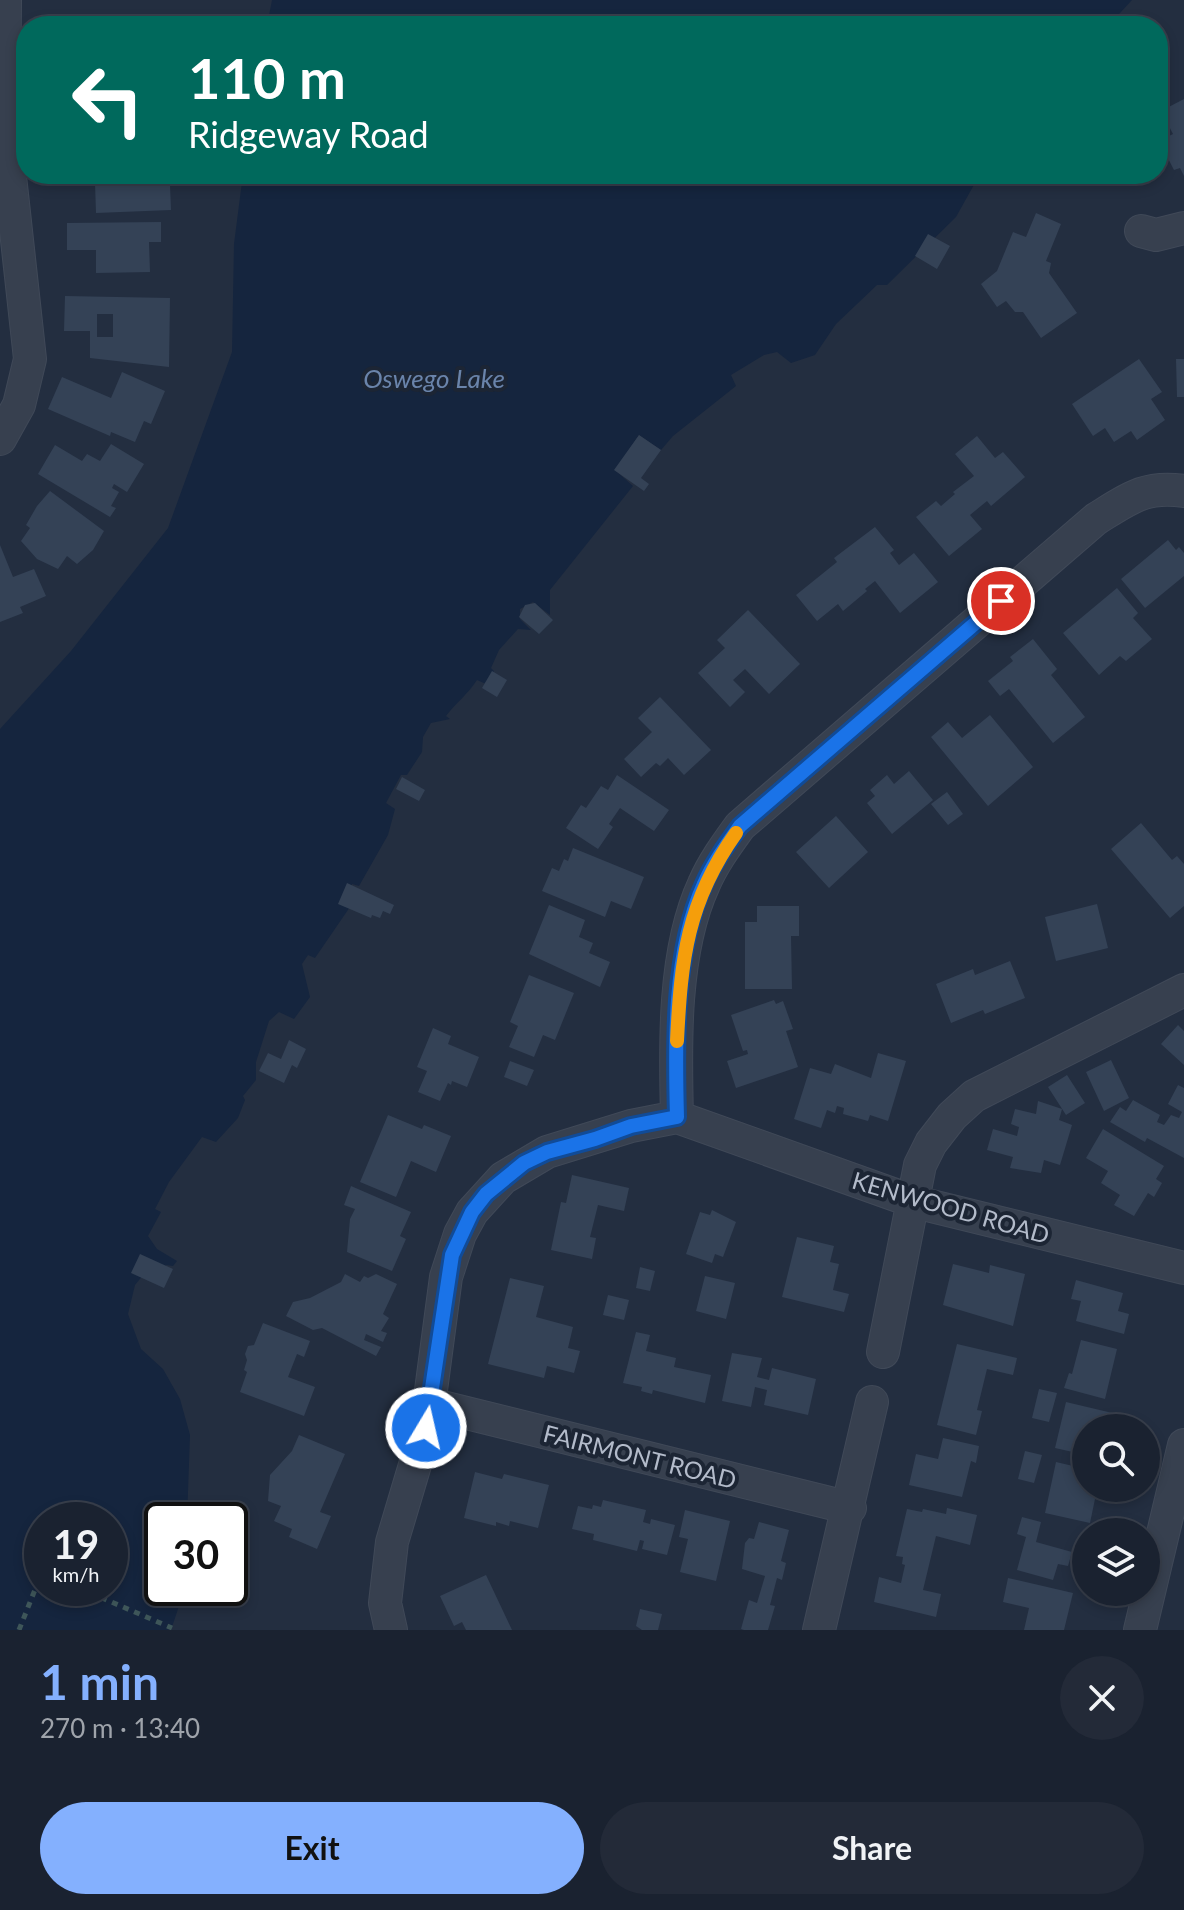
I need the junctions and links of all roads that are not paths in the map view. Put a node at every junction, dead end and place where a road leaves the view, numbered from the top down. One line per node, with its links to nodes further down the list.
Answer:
1 (5, 0): 4 (street)
2 (1184, 228): 3 (street)
3 (1141, 231)
4 (0, 439)
5 (1184, 491): 7 (street)
6 (1184, 990): 8 (street)
7 (677, 1117): 8 (street, KENWOOD ROAD); 12 (street)
8 (915, 1202): 9 (street, KENWOOD ROAD); 10 (street)
9 (1184, 1268)
10 (883, 1352)
11 (872, 1402): 14 (street)
12 (430, 1404): 14 (street, FAIRMONT ROAD); 15 (street)
13 (1184, 1445): 17 (street)
14 (850, 1508): 16 (street)
15 (391, 1630)
16 (819, 1630)
17 (1140, 1630)

